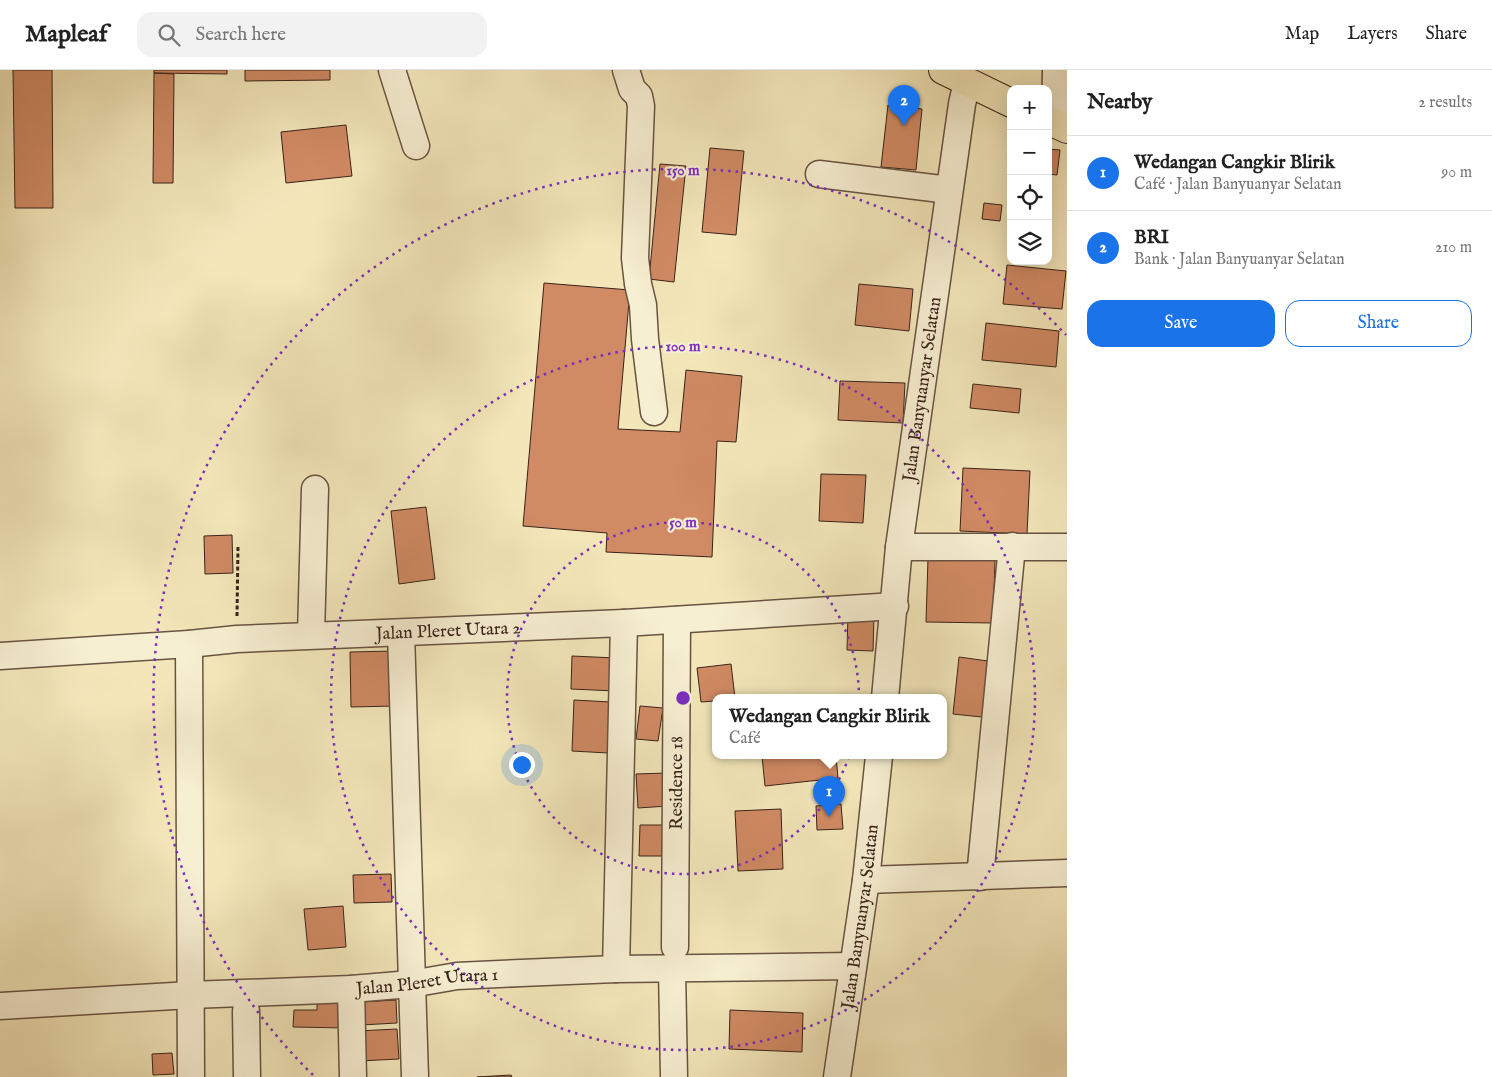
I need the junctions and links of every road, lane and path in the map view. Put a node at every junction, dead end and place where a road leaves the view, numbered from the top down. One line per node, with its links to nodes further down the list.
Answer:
1 (392, 70): 8 (street)
2 (626, 70): 11 (street)
3 (944, 70): 5 (main road)
4 (1056, 70): 7 (street)
5 (967, 82): 6 (main road); 10 (street, Jalan Banyuanyar Selatan)
6 (1007, 101)
7 (1057, 125)
8 (416, 146)
9 (819, 174): 10 (street)
10 (950, 190): 15 (street, Jalan Banyuanyar Selatan)
11 (654, 412)
12 (315, 489): 21 (street)
13 (238, 546): 22 (path)
14 (1012, 546): 15 (street); 16 (street); 28 (street)
15 (900, 547): 17 (street, Jalan Banyuanyar Selatan)
16 (1067, 547)
17 (895, 606): 18 (street, Jalan Pleret Utara 2); 25 (street, Jalan Banyuanyar Selatan)
18 (678, 620): 19 (street, Jalan Pleret Utara 2); 30 (street, Residence 18)
19 (624, 623): 20 (street, Jalan Pleret Utara 2); 32 (street)
20 (400, 632): 21 (street, Jalan Pleret Utara 2); 33 (street)
21 (311, 635): 22 (street, Jalan Pleret Utara 2)
22 (237, 639): 23 (street, Jalan Pleret Utara 2)
23 (189, 644): 24 (street, Jalan Pleret Utara 2); 35 (street)
24 (0, 656)
25 (885, 694)
26 (879, 759): 29 (street, Jalan Banyuanyar Selatan)
27 (1067, 873): 28 (street)
28 (980, 877): 29 (street)
29 (866, 880): 31 (street, Jalan Banyuanyar Selatan)
30 (673, 958): 31 (street, Jalan Pleret Utara 1); 32 (street, Jalan Pleret Utara 1); 42 (street, Residence 18)
31 (854, 966): 43 (street, Jalan Banyuanyar Selatan)
32 (616, 969): 33 (street, Jalan Pleret Utara 1)
33 (411, 984): 34 (street, Jalan Pleret Utara 1); 41 (street)
34 (351, 989): 35 (street, Jalan Pleret Utara 1); 40 (street)
35 (191, 995): 36 (street, Jalan Pleret Utara 1); 38 (street)
36 (0, 1006)
37 (246, 1010): 39 (street)
38 (192, 1077)
39 (247, 1077)
40 (353, 1077)
41 (415, 1077)
42 (674, 1077)
43 (837, 1077)

